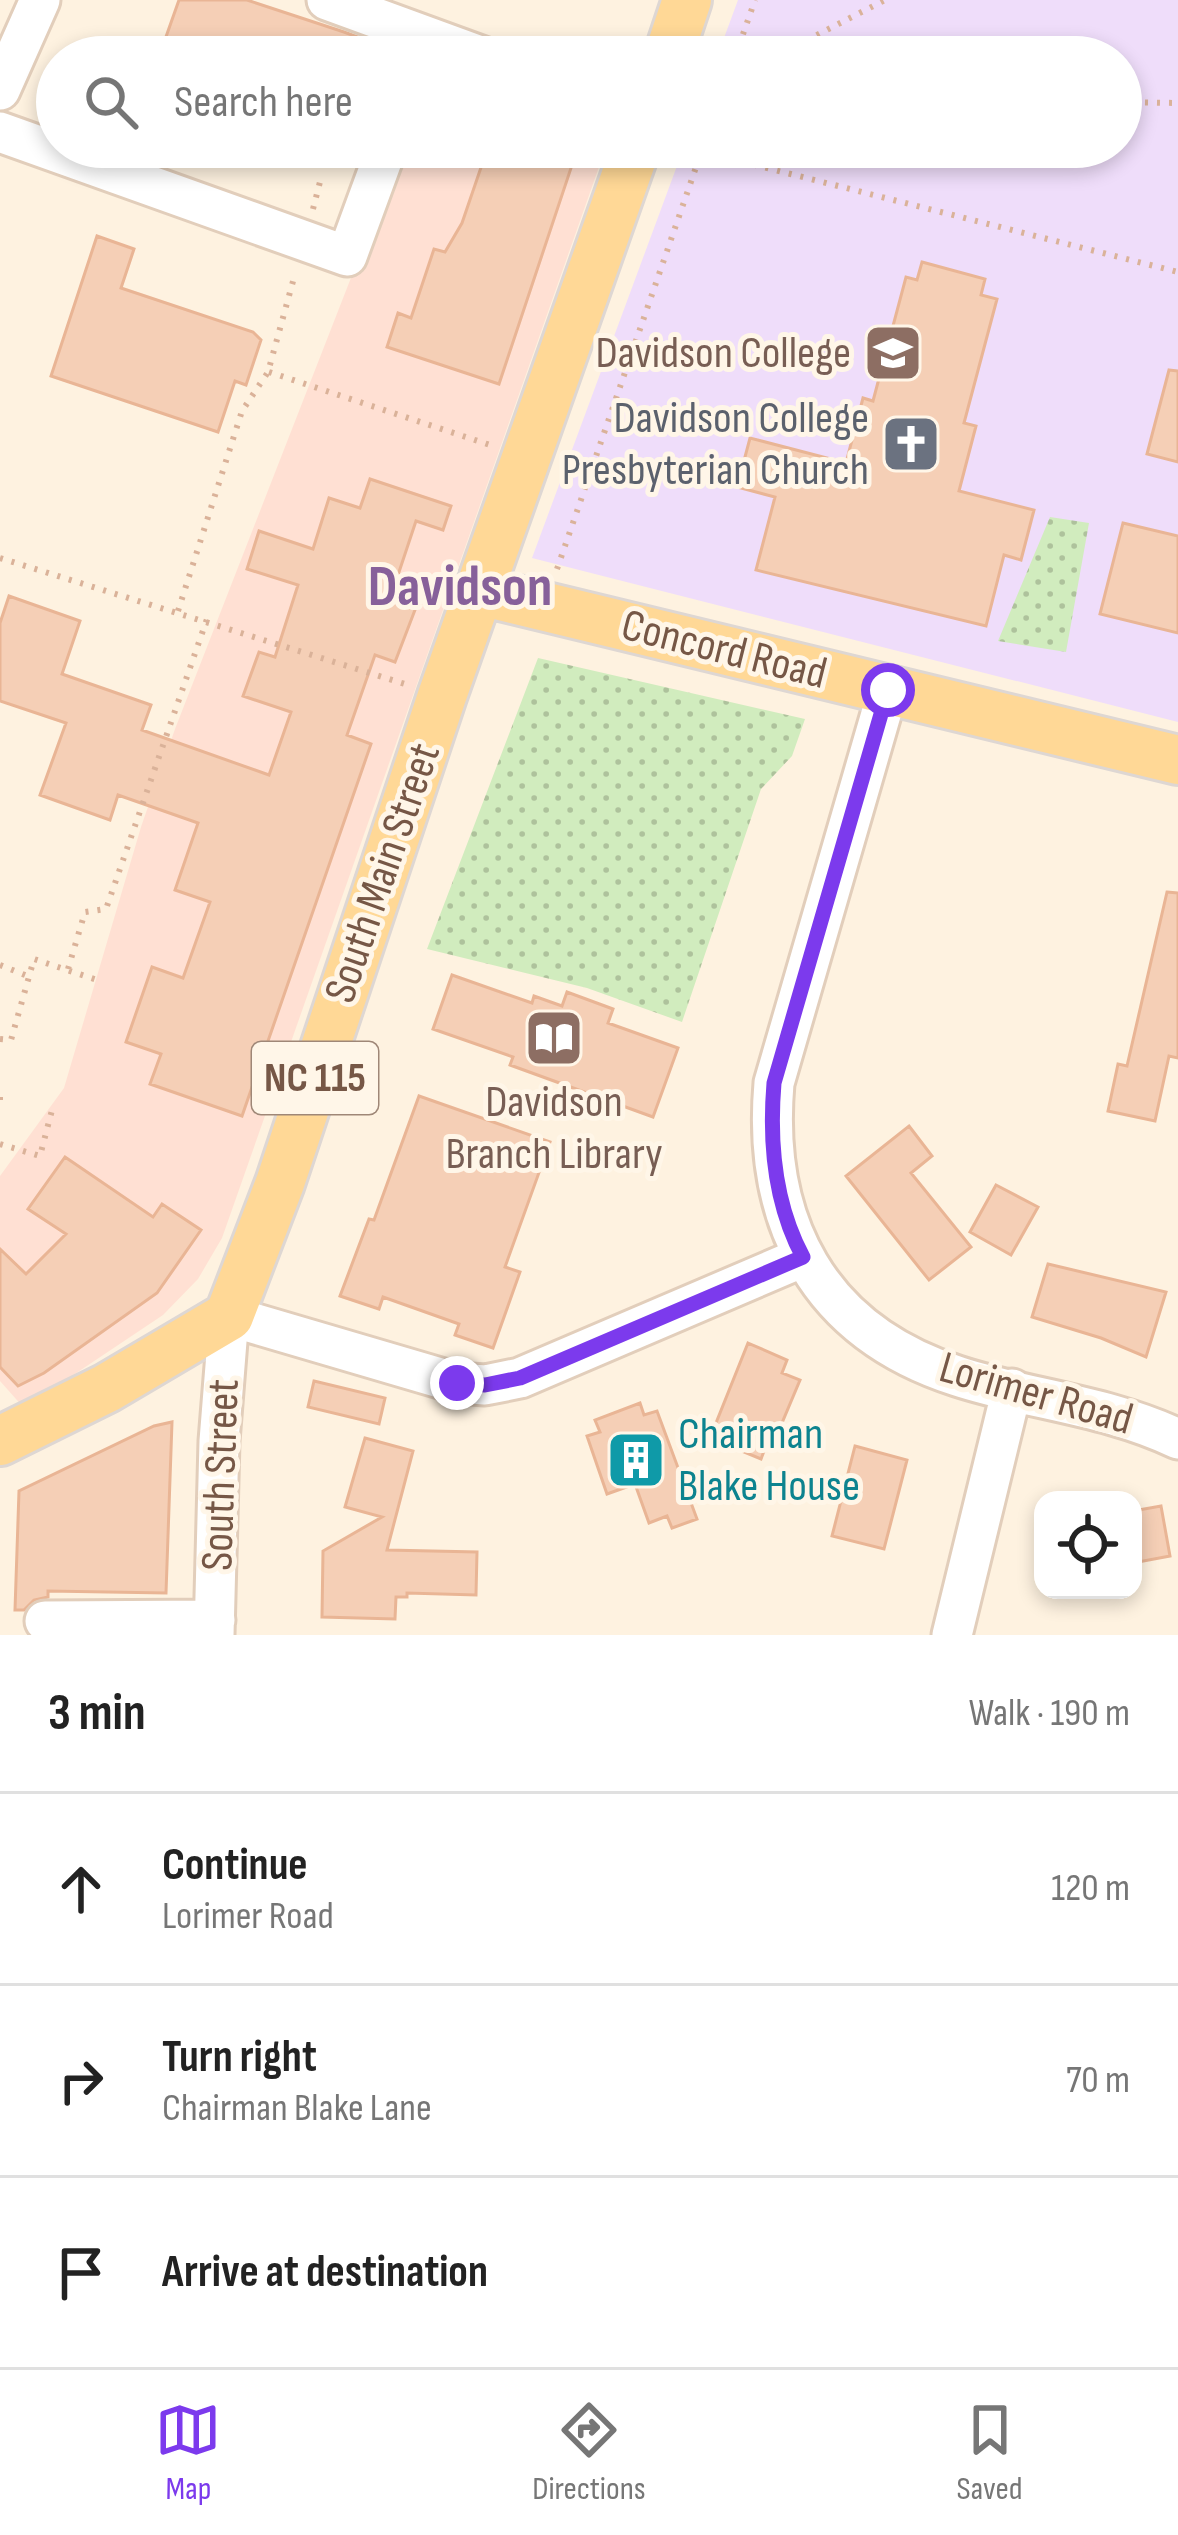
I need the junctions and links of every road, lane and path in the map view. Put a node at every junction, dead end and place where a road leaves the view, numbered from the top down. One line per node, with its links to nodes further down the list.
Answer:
1 (40, 0): 10 (street)
2 (327, 0): 6 (street)
3 (687, 0): 7 (main road)
4 (755, 0): 8 (path)
5 (885, 0): 9 (path)
6 (401, 36)
7 (675, 36)
8 (742, 36)
9 (815, 36)
10 (0, 90)
11 (1142, 102): 12 (path)
12 (1178, 103)
13 (0, 132): 14 (street)
14 (36, 145)
15 (100, 168): 21 (street)
16 (379, 168): 21 (street)
17 (629, 168): 24 (main road, NC 115)
18 (695, 168): 27 (path)
19 (776, 168): 22 (path)
20 (321, 178): 21 (path)
21 (304, 241): 23 (path)
22 (1178, 272)
23 (268, 372): 24 (path); 28 (path)
24 (528, 457): 26 (main road, NC 115)
25 (0, 558): 28 (path)
26 (480, 591): 27 (main road, Concord Road); 31 (main road, South Main Street / NC 115)
27 (544, 607): 30 (main road, Concord Road)
28 (178, 611): 29 (path)
29 (208, 620): 31 (path); 34 (path)
30 (888, 690): 32 (main road, Concord Road); 40 (street, Lorimer Road)
31 (442, 696): 41 (main road, South Main Street / NC 115)
32 (1178, 760)
33 (0, 965): 35 (path)
34 (68, 969): 35 (path); 36 (path)
35 (30, 977): 37 (path)
36 (100, 981)
37 (0, 1039)
38 (52, 1110): 39 (path)
39 (0, 1144)
40 (803, 1257): 41 (street); 42 (street, Lorimer Road)
41 (229, 1316): 44 (main road); 46 (street, South Street)
42 (1012, 1389): 43 (street, Lorimer Road); 47 (street)
43 (1178, 1439)
44 (0, 1441)
45 (45, 1621): 46 (street)
46 (215, 1627)
47 (952, 1635)

